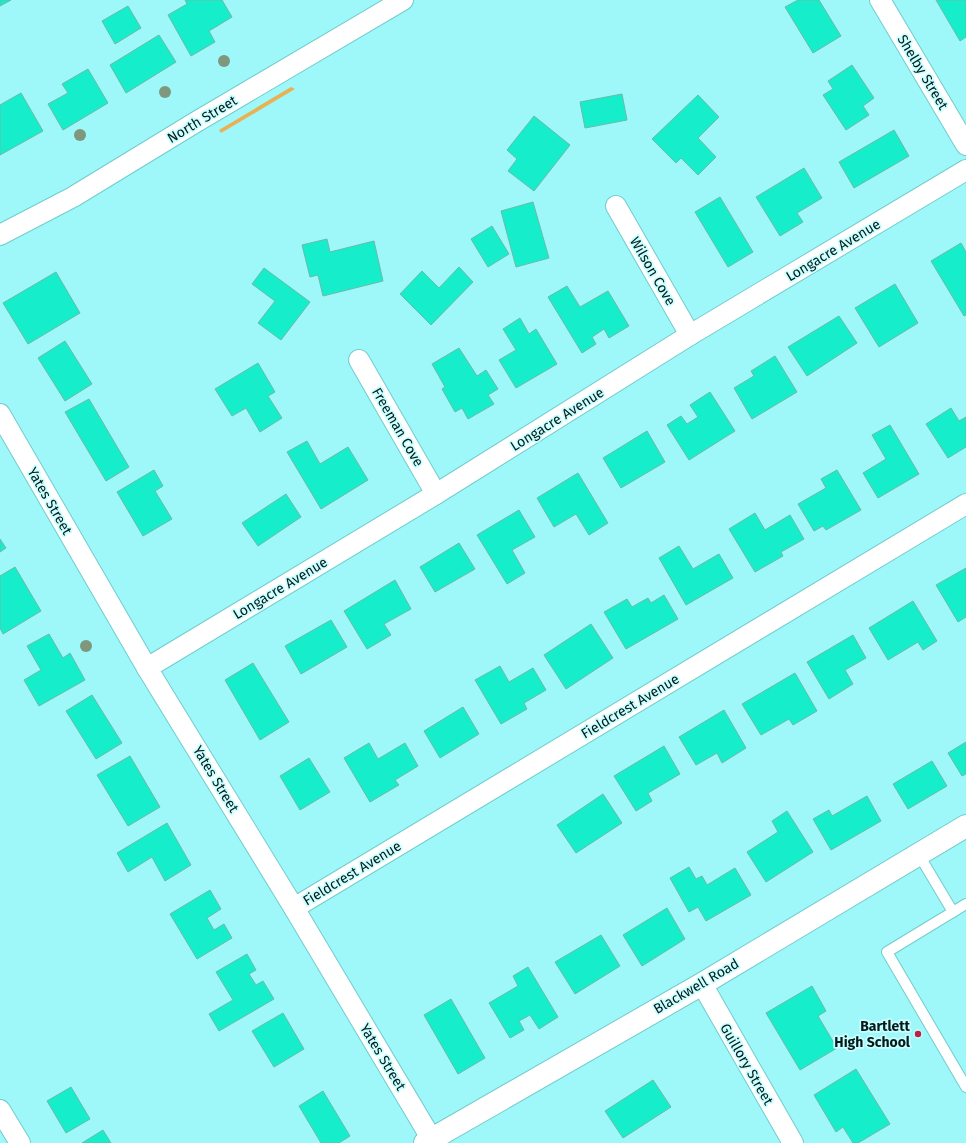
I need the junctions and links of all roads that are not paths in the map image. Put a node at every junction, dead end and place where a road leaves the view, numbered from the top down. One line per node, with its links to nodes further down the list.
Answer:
1 (403, 0): 6 (street, North Street)
2 (880, 0): 3 (street, Shelby Street)
3 (966, 145)
4 (966, 170): 7 (street, Longacre Avenue)
5 (616, 206): 7 (street, Wilson Cove)
6 (0, 235)
7 (690, 335): 10 (street, Longacre Avenue)
8 (359, 360): 10 (street, Freeman Cove)
9 (0, 414): 12 (street, Yates Street)
10 (436, 494): 12 (street, Longacre Avenue)
11 (966, 504): 16 (street, Fieldcrest Avenue)
12 (148, 668): 16 (street, Yates Street)
13 (966, 826): 14 (street, Blackwell Road)
14 (919, 855): 17 (lane); 18 (street, Blackwell Road)
15 (966, 904): 17 (lane)
16 (294, 908): 21 (street, Yates Street)
17 (953, 912): 19 (lane)
18 (702, 984): 21 (street, Blackwell Road); 23 (street, Guillory Street)
19 (966, 1087)
20 (0, 1110): 22 (street)
21 (430, 1142)
22 (20, 1143)
23 (793, 1143)

